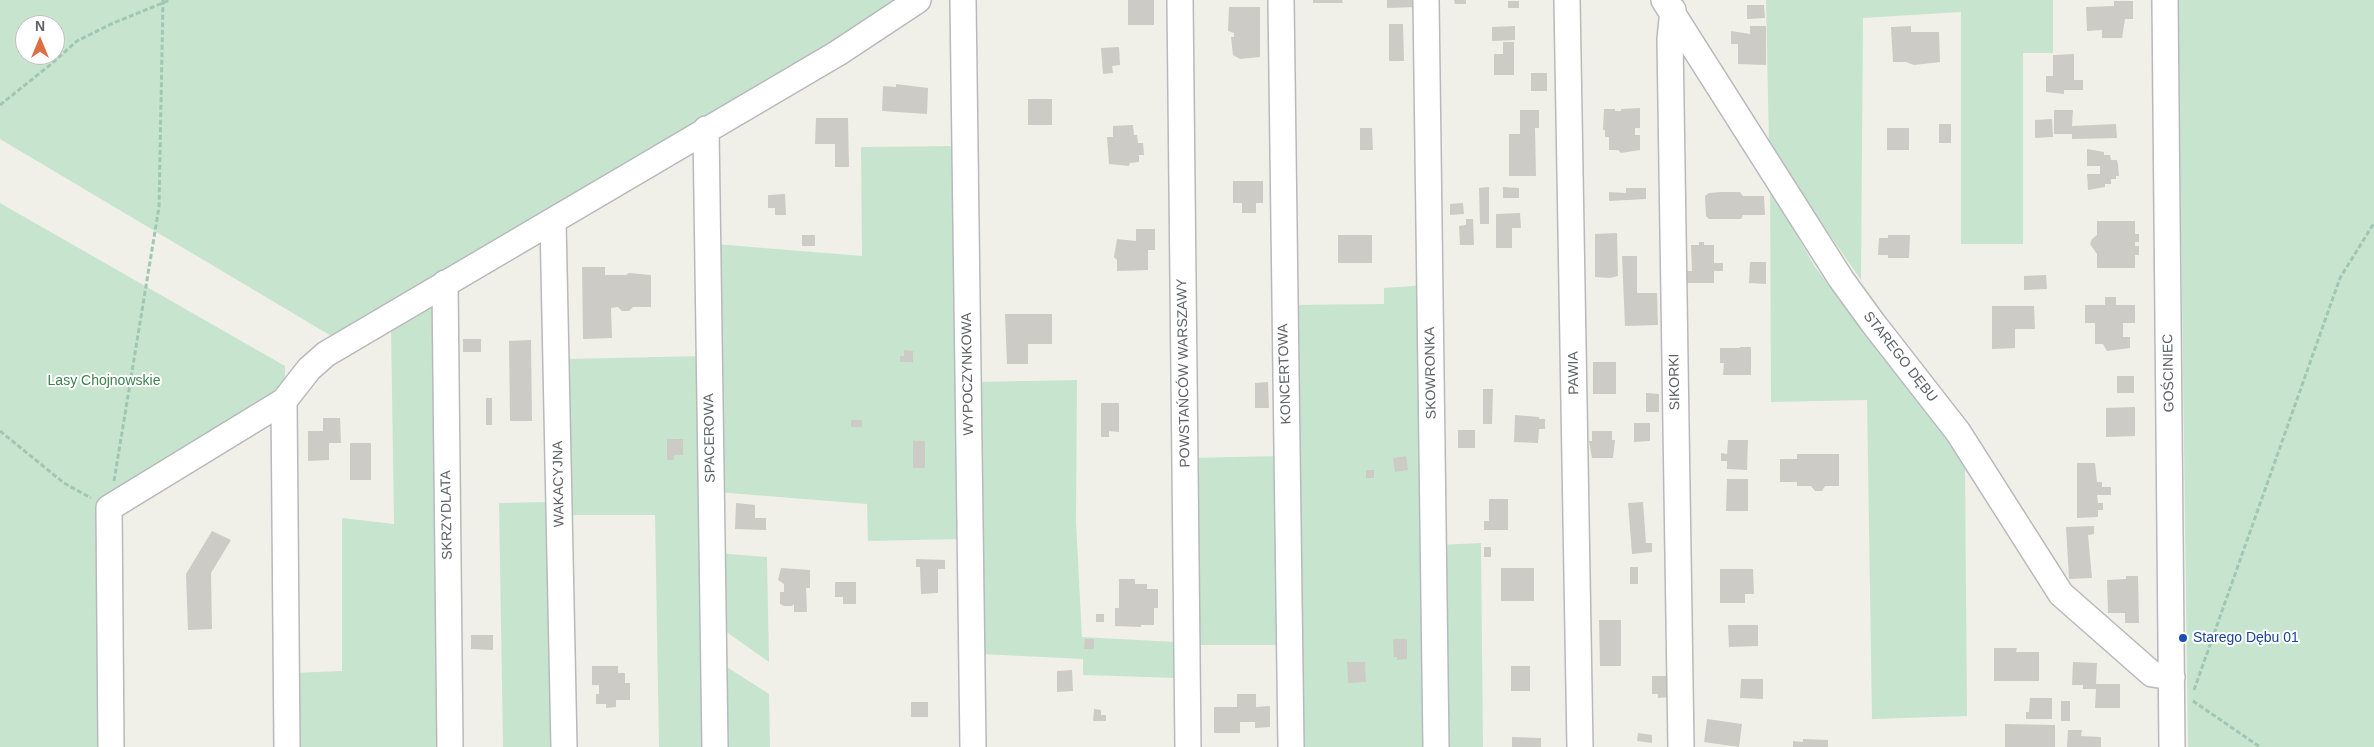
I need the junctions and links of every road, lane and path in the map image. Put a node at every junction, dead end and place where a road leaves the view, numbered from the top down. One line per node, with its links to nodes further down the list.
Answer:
1 (170, 0): 9 (path)
2 (918, 0): 12 (street)
3 (963, 0): 25 (street, WYPOCZYNKOWA)
4 (1180, 0): 26 (street, POWSTAŃCÓW WARSZAWY)
5 (1281, 0): 27 (street, KONCERTOWA)
6 (1426, 0): 28 (street, SKOWRONKA)
7 (1567, 0): 29 (street, PAWIA)
8 (2165, 0): 19 (street, GOŚCINIEC)
9 (163, 2): 11 (path); 18 (path)
10 (1670, 5): 19 (street, STAREGO DĘBU); 30 (street, SIKORKI)
11 (0, 105)
12 (706, 129): 13 (street); 24 (street, SPACEROWA)
13 (554, 221): 15 (street); 23 (street, WAKACYJNA)
14 (2374, 222): 32 (path)
15 (445, 283): 16 (street); 22 (street, SKRZYDLATA)
16 (284, 401): 18 (street); 21 (street)
17 (0, 431): 18 (path)
18 (109, 508): 20 (street)
19 (2172, 677): 31 (street, GOŚCINIEC)
20 (111, 747)
21 (287, 747)
22 (450, 747)
23 (564, 747)
24 (715, 747)
25 (973, 747)
26 (1188, 747)
27 (1290, 747)
28 (1436, 747)
29 (1580, 747)
30 (1681, 747)
31 (2172, 747)
32 (2260, 747)

